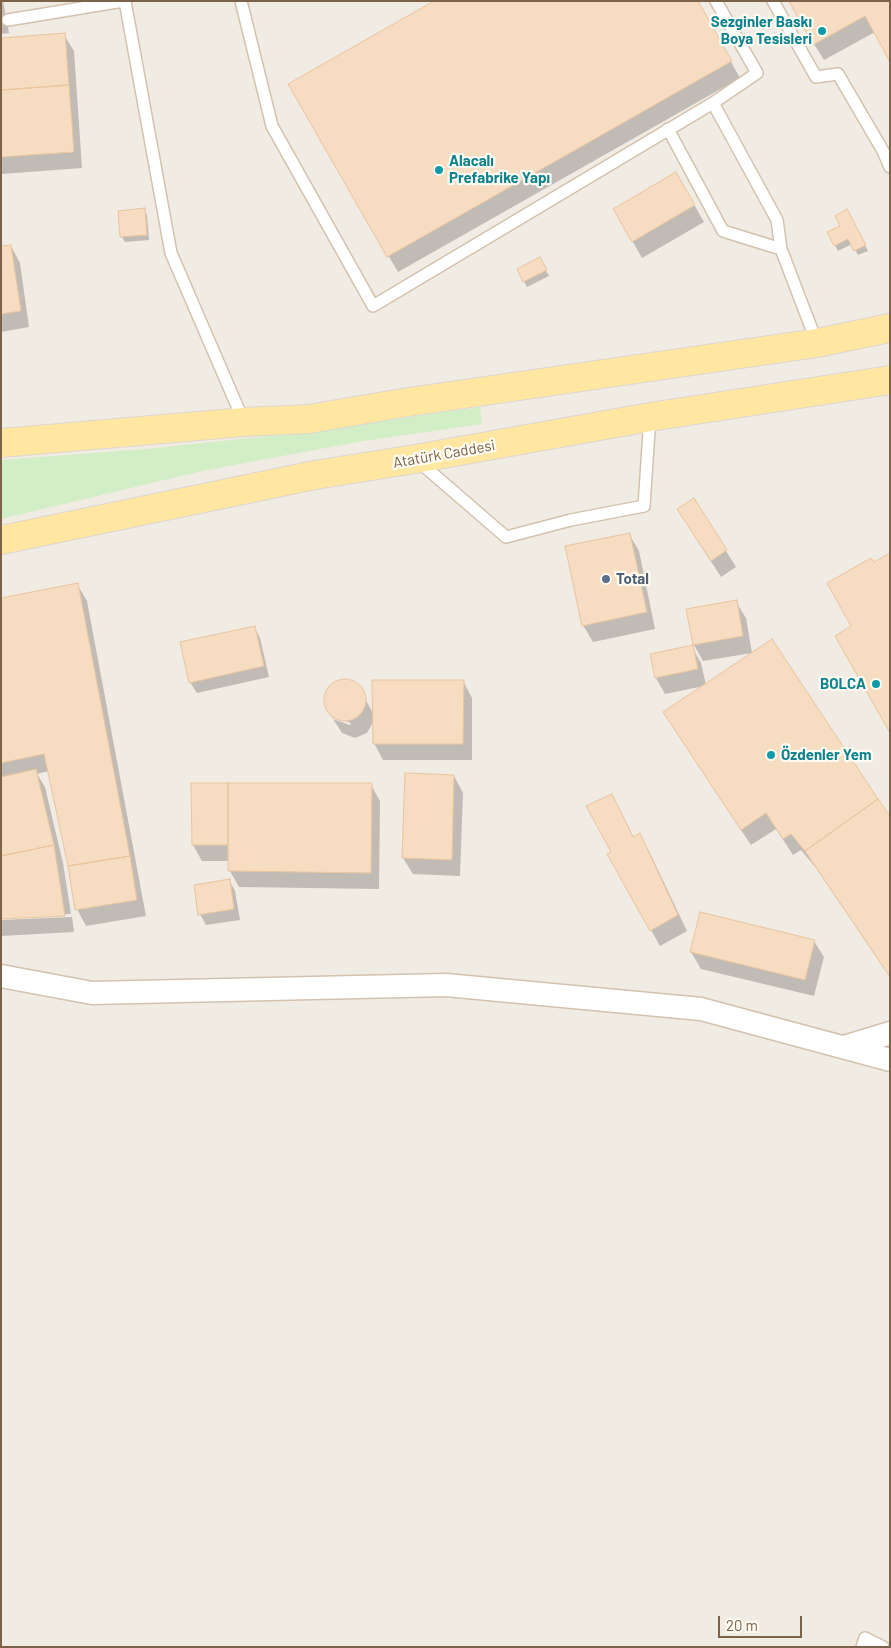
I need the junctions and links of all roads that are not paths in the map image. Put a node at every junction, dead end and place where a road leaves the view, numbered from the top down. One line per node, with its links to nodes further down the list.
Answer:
1 (124, 1): 5 (lane); 15 (lane)
2 (241, 1): 7 (lane)
3 (716, 1): 6 (lane)
4 (772, 1): 8 (lane)
5 (8, 20)
6 (713, 103): 7 (lane); 10 (lane)
7 (668, 130): 10 (lane)
8 (886, 149): 9 (lane)
9 (890, 167)
10 (781, 249): 12 (lane)
11 (890, 328): 12 (main road)
12 (817, 343): 15 (main road)
13 (890, 380): 14 (main road, Atatürk Caddesi)
14 (650, 417): 17 (main road, Atatürk Caddesi); 17 (lane)
15 (244, 422): 16 (main road)
16 (1, 443)
17 (415, 459): 18 (main road, Atatürk Caddesi)
18 (1, 540)
19 (1, 976): 21 (street)
20 (890, 1033): 21 (street)
21 (844, 1047): 22 (street)
22 (890, 1060)
23 (862, 1647): 24 (lane)
24 (883, 1647)

